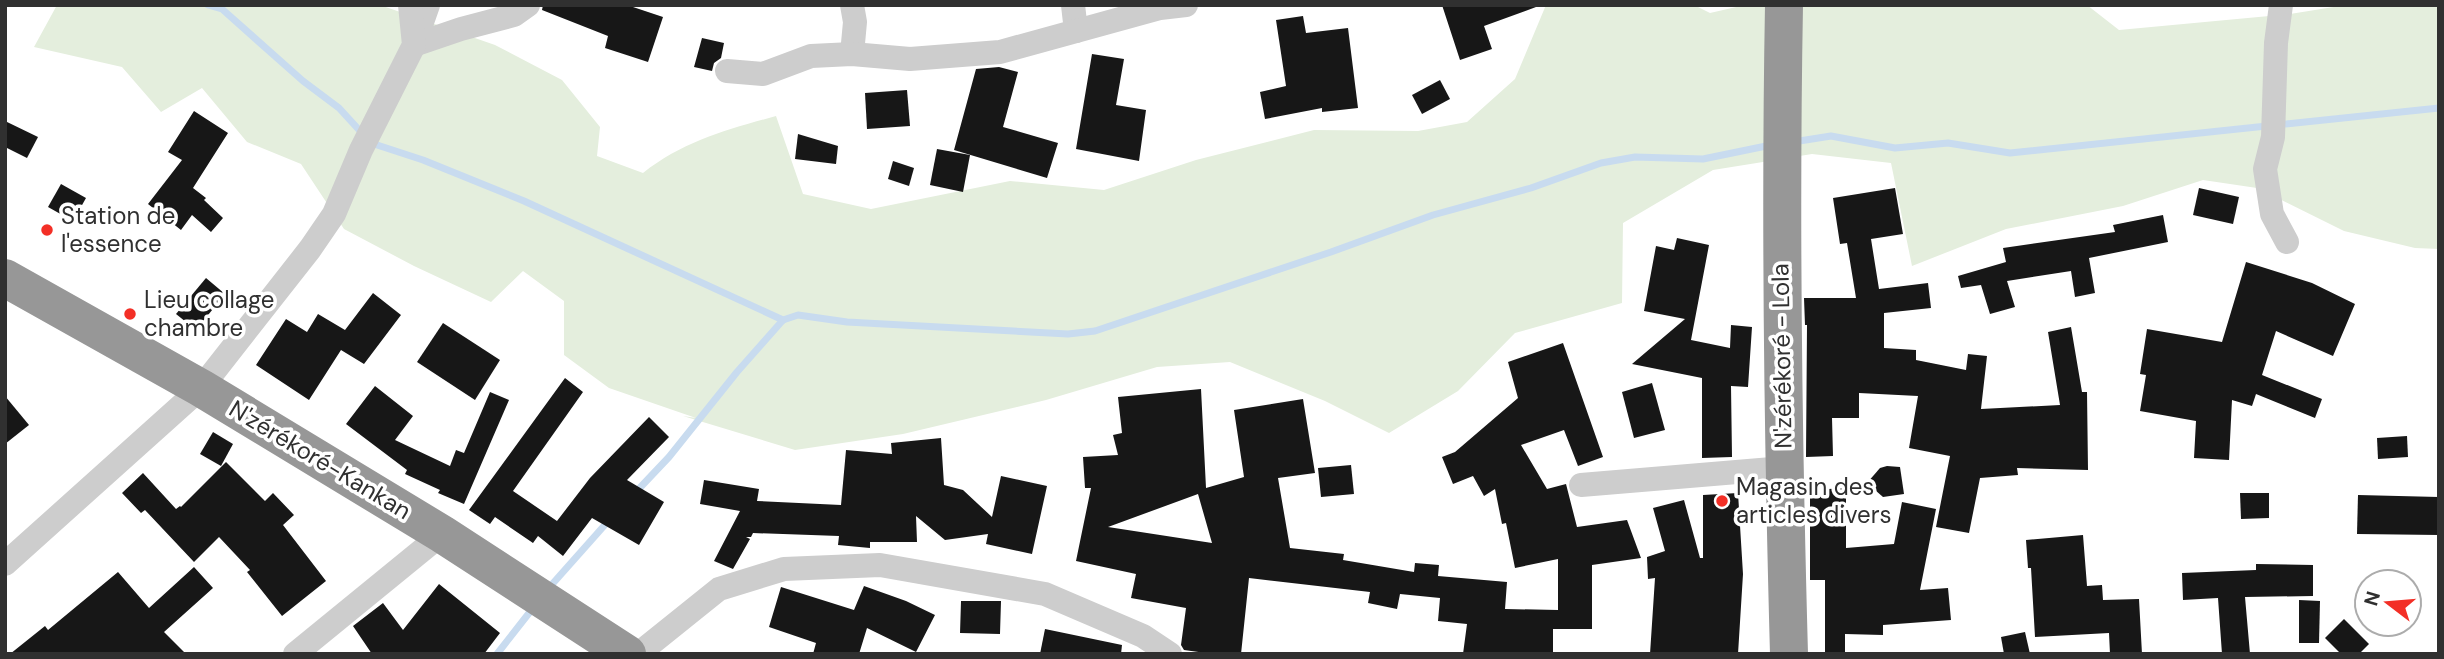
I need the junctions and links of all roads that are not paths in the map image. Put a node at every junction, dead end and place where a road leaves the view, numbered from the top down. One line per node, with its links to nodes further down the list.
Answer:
1 (410, 5): 10 (street)
2 (428, 5): 10 (street)
3 (528, 5): 10 (street)
4 (852, 5): 11 (street)
5 (1073, 5): 9 (street)
6 (1186, 5): 9 (street)
7 (1784, 5): 16 (highway, N'zérékoré - Lola)
8 (2281, 5): 13 (street)
9 (1076, 31): 11 (street)
10 (414, 46): 15 (street)
11 (852, 54): 12 (street)
12 (727, 71)
13 (2287, 242)
14 (5, 278): 15 (highway, N'zérékoré-Kankan)
15 (201, 388): 18 (highway, N'zérékoré-Kankan); 19 (street)
16 (1784, 468): 17 (street); 24 (highway, N'zérékoré - Lola)
17 (1581, 485)
18 (442, 534): 20 (street); 21 (highway, N'zérékoré-Kankan)
19 (6, 563)
20 (295, 654)
21 (627, 654)
22 (638, 654): 23 (street)
23 (1170, 654)
24 (1789, 654)

